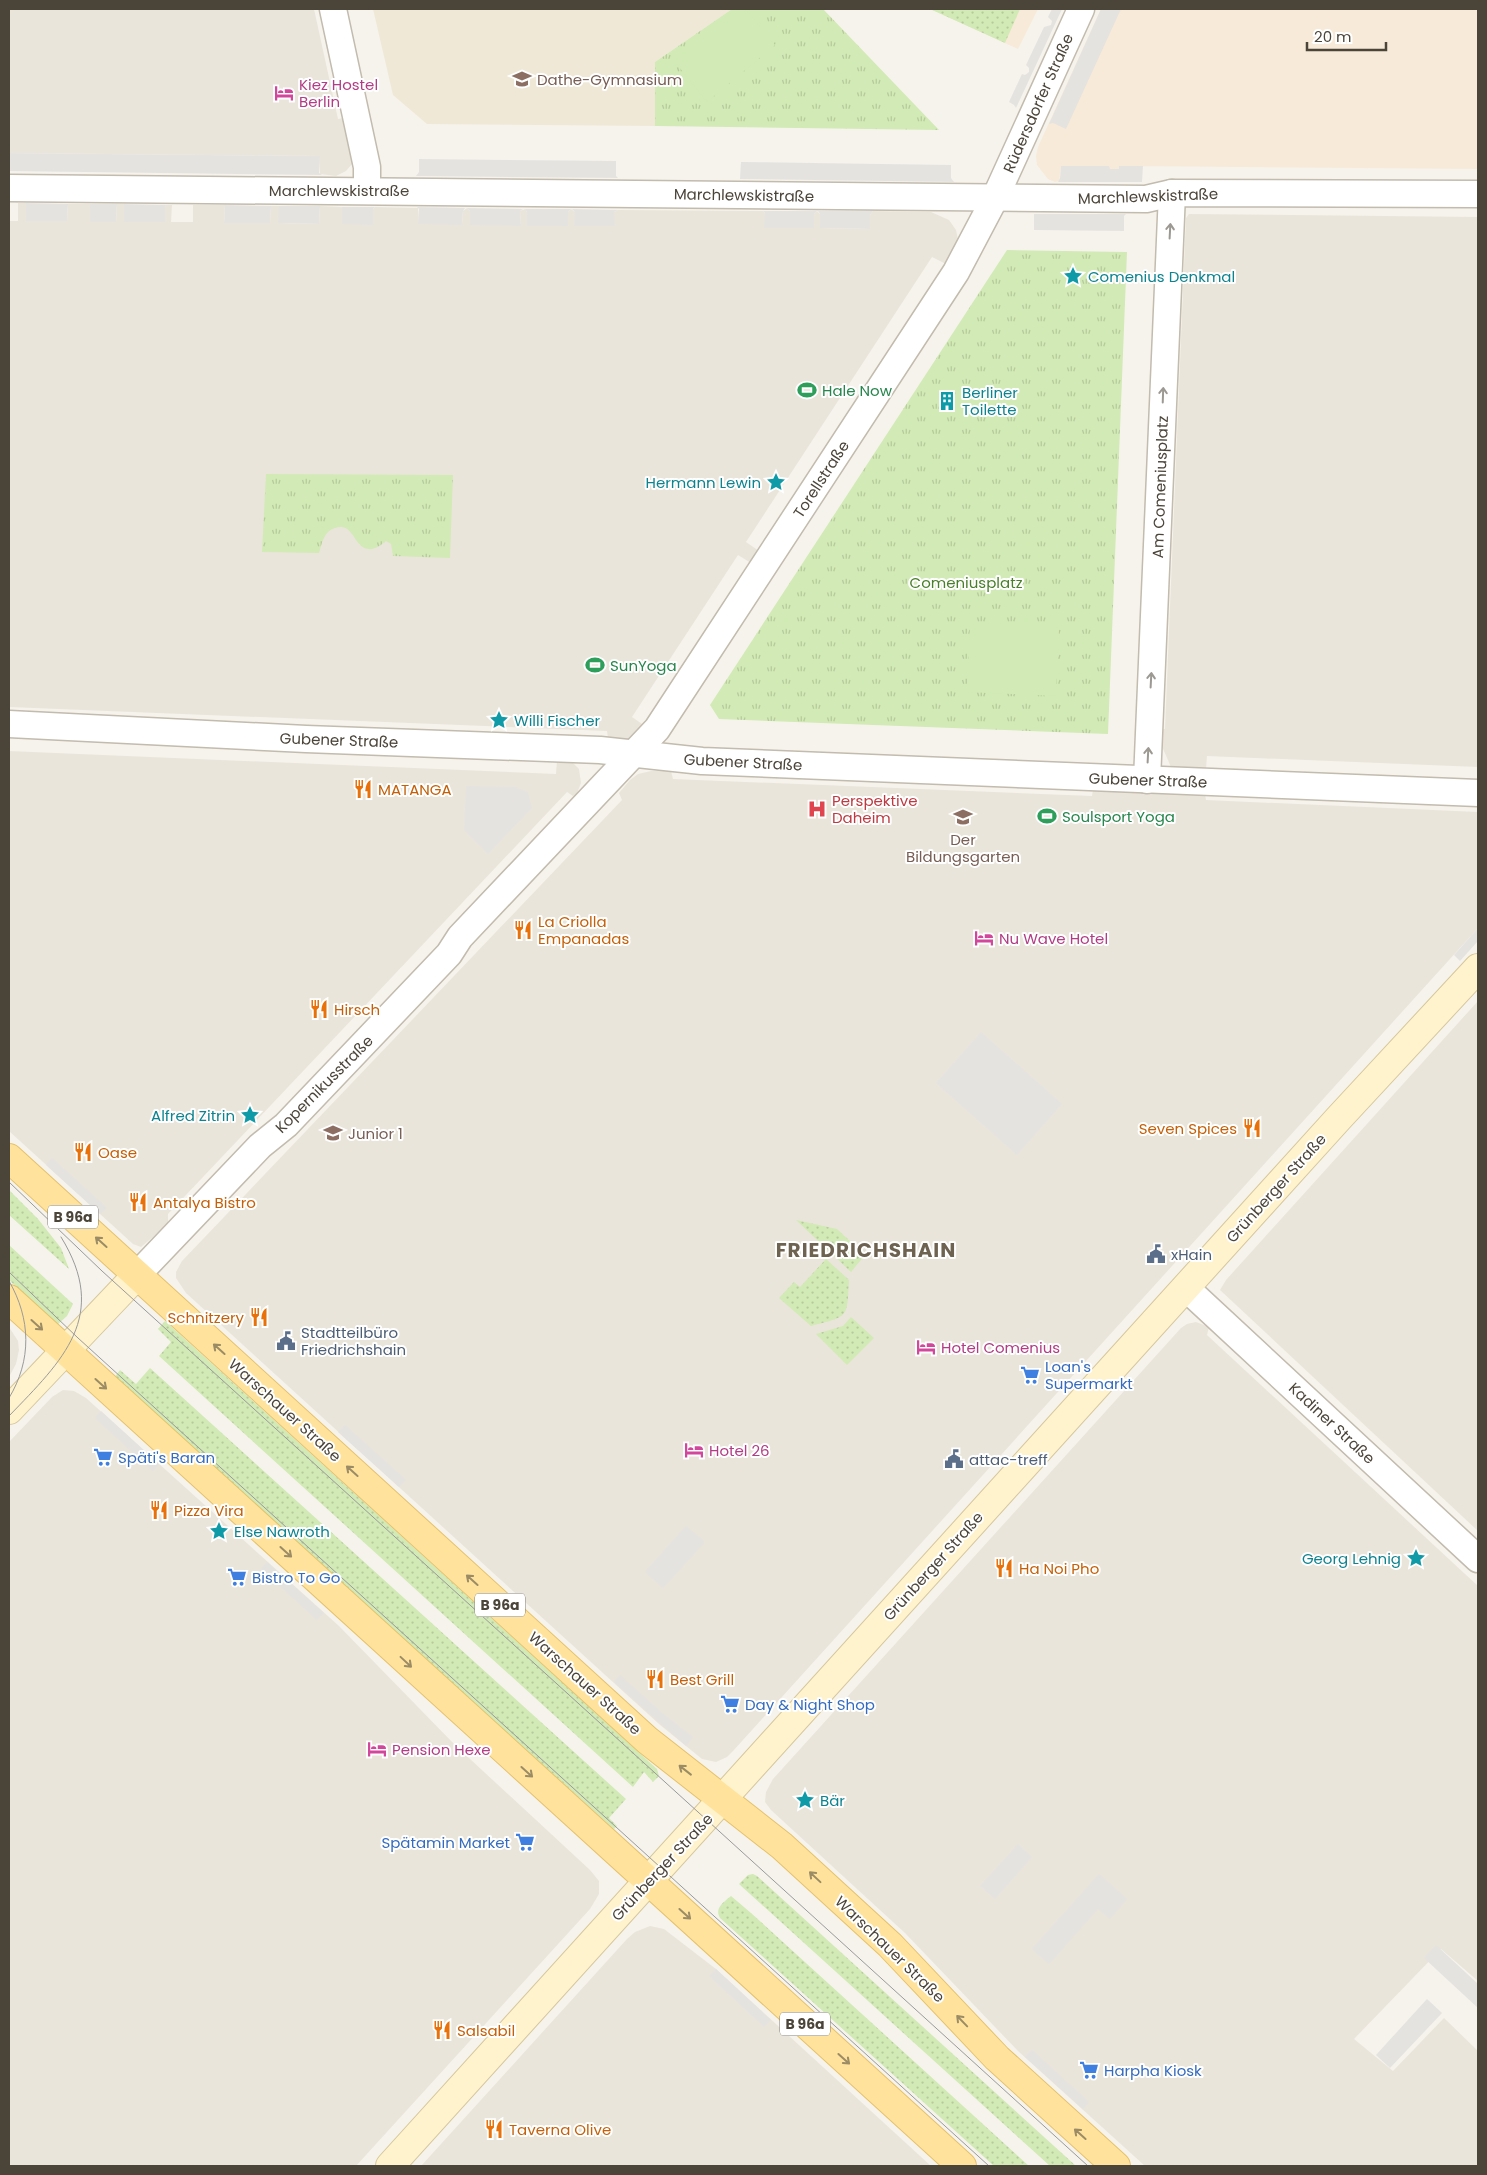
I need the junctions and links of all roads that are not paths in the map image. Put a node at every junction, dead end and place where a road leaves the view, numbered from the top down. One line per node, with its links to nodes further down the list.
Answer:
1 (333, 9): 4 (street)
2 (1081, 9): 7 (street, Rüdersdorfer Straße)
3 (9, 188): 4 (street, Marchlewskistraße)
4 (367, 190): 7 (street, Marchlewskistraße)
5 (1172, 194): 6 (street, Marchlewskistraße); 7 (street, Marchlewskistraße); 10 (street, Am Comeniusplatz, one-way to 5)
6 (1478, 194)
7 (995, 198): 9 (street, Torellstraße)
8 (9, 724): 9 (street, Gubener Straße)
9 (635, 753): 10 (street, Gubener Straße); 14 (street, Kopernikusstraße)
10 (1147, 780): 11 (street, Gubener Straße)
11 (1478, 793)
12 (1478, 968): 15 (street, Grünberger Straße)
13 (9, 1158): 14 (main road, Warschauer Straße / B 96a, one-way to 13)
14 (137, 1275): 17 (street, Kopernikusstraße); 20 (main road, Warschauer Straße / B 96a, one-way to 14)
15 (1186, 1288): 19 (street, Kadiner Straße); 20 (street, Grünberger Straße)
16 (9, 1299): 17 (main road, B 96a, one-way to 17)
17 (65, 1351): 18 (street, Kopernikusstraße); 21 (main road, B 96a, one-way to 21)
18 (9, 1410)
19 (1478, 1559)
20 (724, 1799): 21 (street, Grünberger Straße); 24 (main road, Warschauer Straße / B 96a, one-way to 20)
21 (648, 1881): 22 (street, Grünberger Straße); 23 (main road, B 96a, one-way to 23)
22 (390, 2166)
23 (962, 2166)
24 (1116, 2166)

